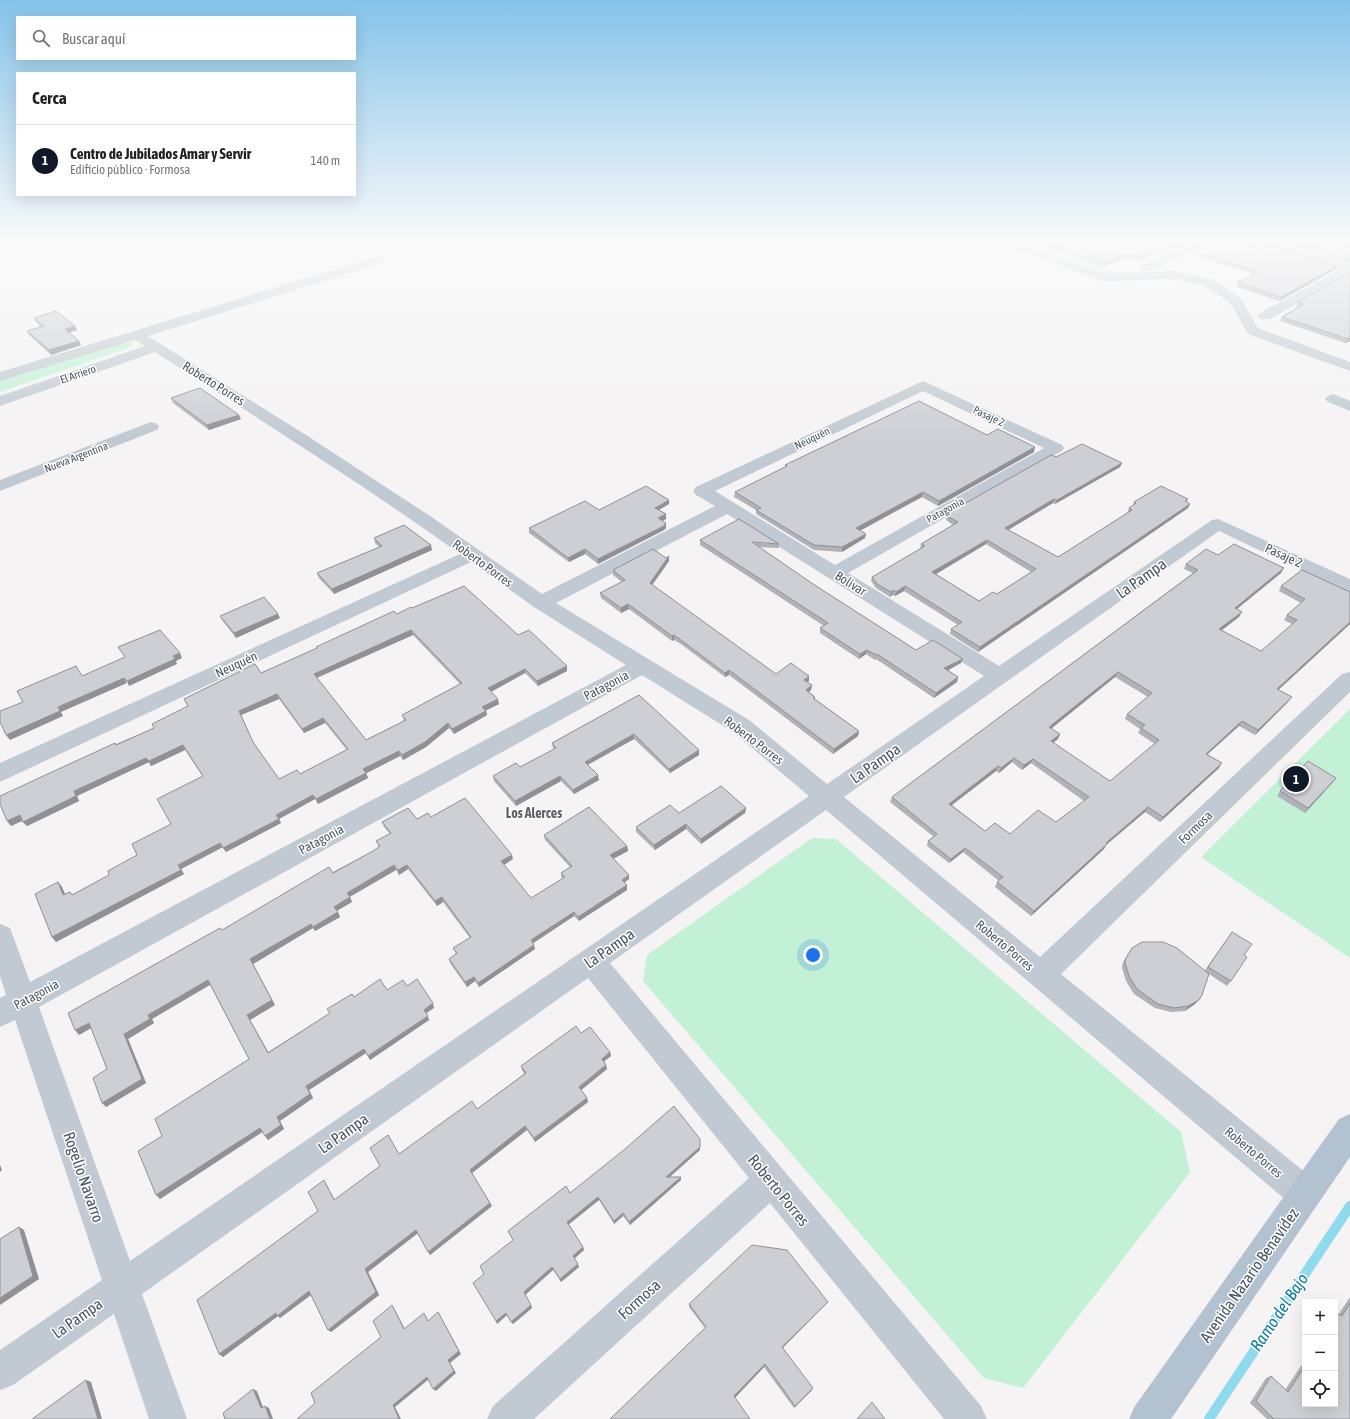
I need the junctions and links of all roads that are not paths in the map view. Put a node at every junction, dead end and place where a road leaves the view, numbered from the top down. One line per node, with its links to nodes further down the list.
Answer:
1 (243, 307): 5 (street)
2 (1239, 307): 6 (street)
3 (1281, 307): 4 (street)
4 (1265, 316)
5 (147, 341): 7 (street); 10 (street, El Arriero); 18 (street, Roberto Porres)
6 (1350, 367)
7 (0, 377)
8 (923, 384): 13 (street, Pasaje 2); 15 (street, Neuquén)
9 (1333, 399): 11 (street)
10 (0, 401)
11 (1350, 406)
12 (151, 427): 14 (street, Nueva Argentina)
13 (1056, 448): 19 (street, Patagonia)
14 (0, 486)
15 (702, 491): 16 (street, Bolivar)
16 (727, 507): 19 (street, Bolivar); 21 (street)
17 (1218, 524): 20 (street, Pasaje 2); 23 (street, La Pampa)
18 (472, 555): 21 (street, Roberto Porres); 25 (street, Neuquén)
19 (834, 573): 23 (street, Bolivar)
20 (1350, 586)
21 (541, 603): 22 (street, Roberto Porres)
22 (642, 666): 26 (street, Roberto Porres); 30 (street, Patagonia)
23 (1000, 676): 26 (street, La Pampa)
24 (1350, 679): 29 (street, Formosa)
25 (0, 773)
26 (826, 797): 28 (street, La Pampa); 29 (street, Roberto Porres)
27 (0, 936): 30 (street, Rogelio Navarro)
28 (591, 961): 32 (street, Roberto Porres); 34 (street, La Pampa)
29 (1041, 975): 33 (street, Roberto Porres)
30 (11, 1007): 34 (street, Rogelio Navarro)
31 (1350, 1130): 33 (main road, Avenida Nazario Benavídez)
32 (771, 1180): 37 (street, Formosa); 38 (street, Roberto Porres)
33 (1305, 1194): 39 (main road, Avenida Nazario Benavídez)
34 (122, 1287): 35 (street, La Pampa); 36 (street, Rogelio Navarro)
35 (0, 1372)
36 (168, 1419)
37 (506, 1419)
38 (968, 1419)
39 (1148, 1419)

